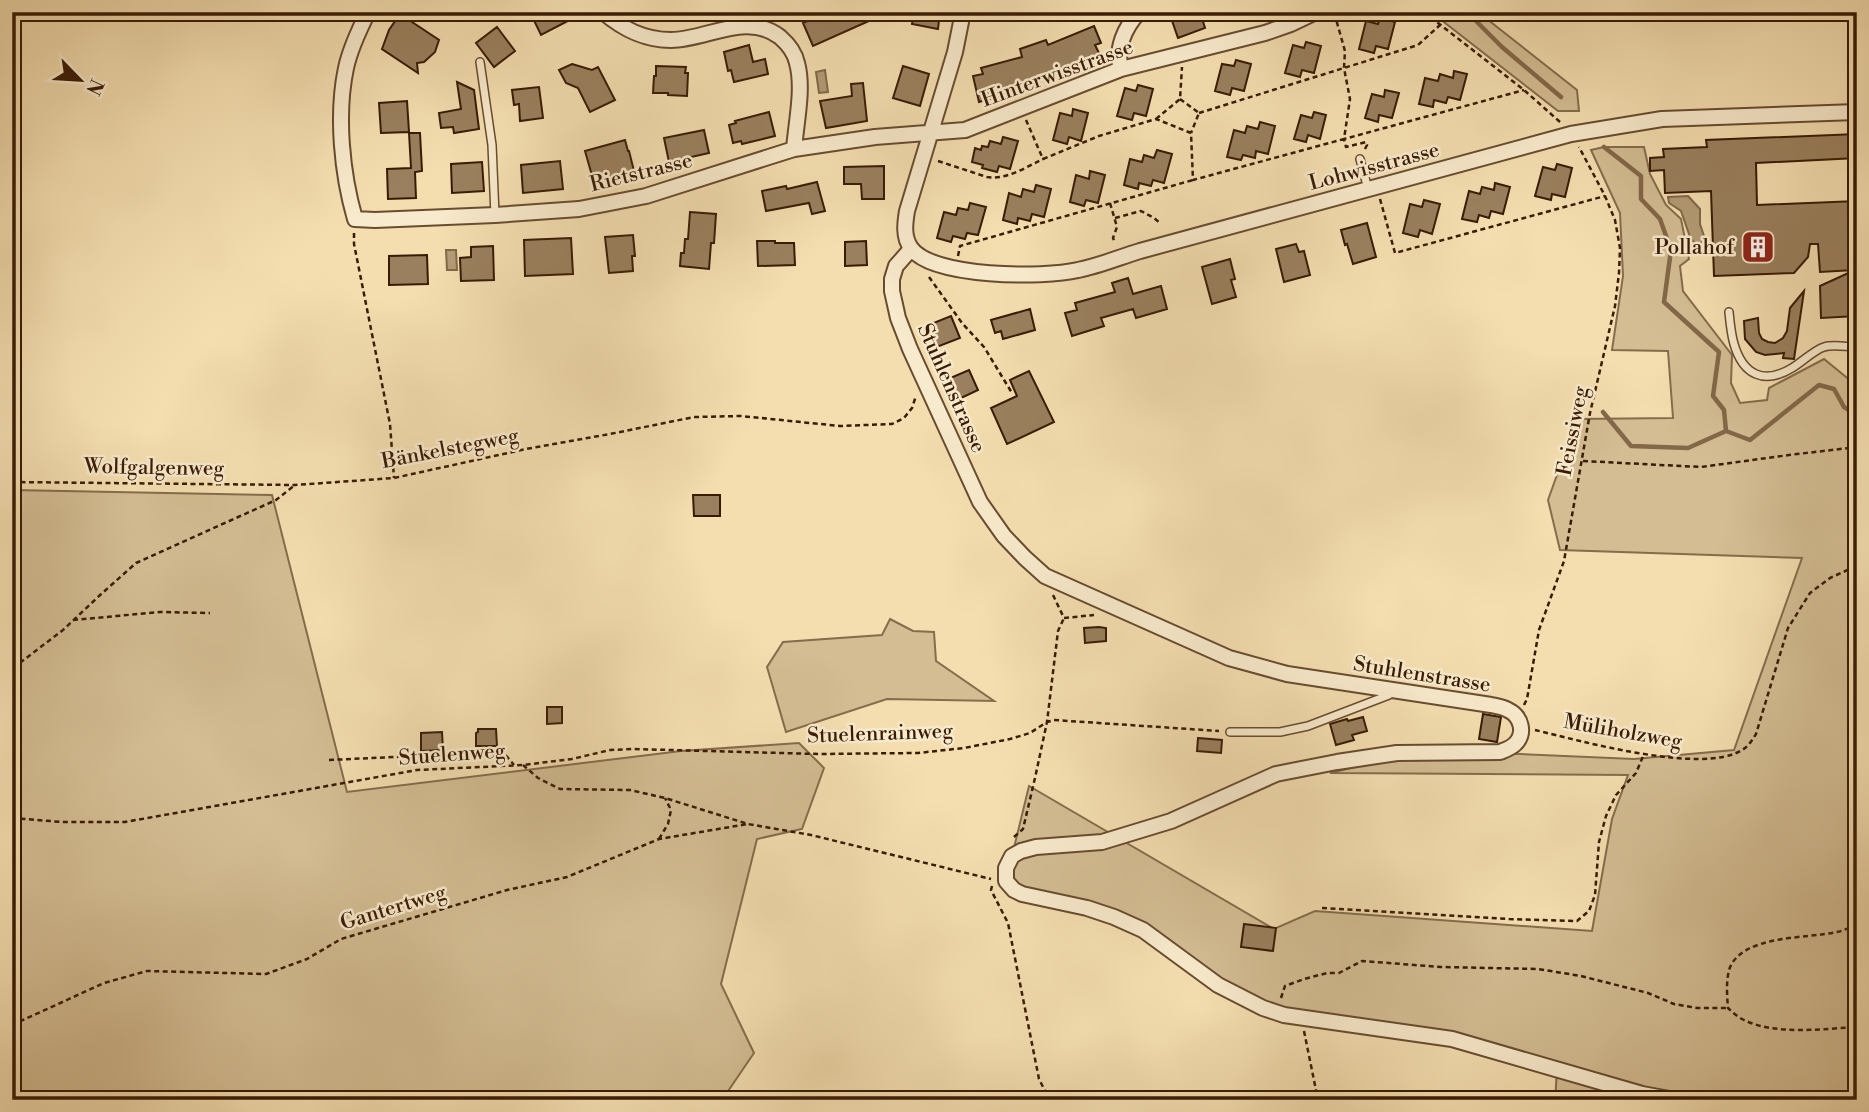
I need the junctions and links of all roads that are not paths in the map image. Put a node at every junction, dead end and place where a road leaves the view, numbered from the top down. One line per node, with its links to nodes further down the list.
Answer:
1 (368, 12): 15 (street, Rietstrasse)
2 (603, 12): 7 (street)
3 (764, 12): 7 (lane)
4 (963, 12): 11 (street)
5 (1139, 12): 9 (street)
6 (1316, 12): 9 (street, Hinterwisstrasse)
7 (755, 26): 12 (street)
8 (480, 62): 15 (lane)
9 (1121, 69): 11 (street, Hinterwisstrasse)
10 (1857, 111): 14 (street, Lohwisstrasse)
11 (931, 132): 12 (street, Rietstrasse); 16 (street)
12 (794, 149): 15 (street, Rietstrasse)
13 (1360, 159): 14 (lane)
14 (1373, 188): 16 (street, Lohwisstrasse)
15 (495, 215)
16 (917, 254): 19 (street, Stuhlenstrasse)
17 (1729, 312): 18 (lane)
18 (1857, 347)
19 (1391, 690): 20 (lane); 21 (street, Stuhlenstrasse)
20 (1230, 732)
21 (1675, 1100)

